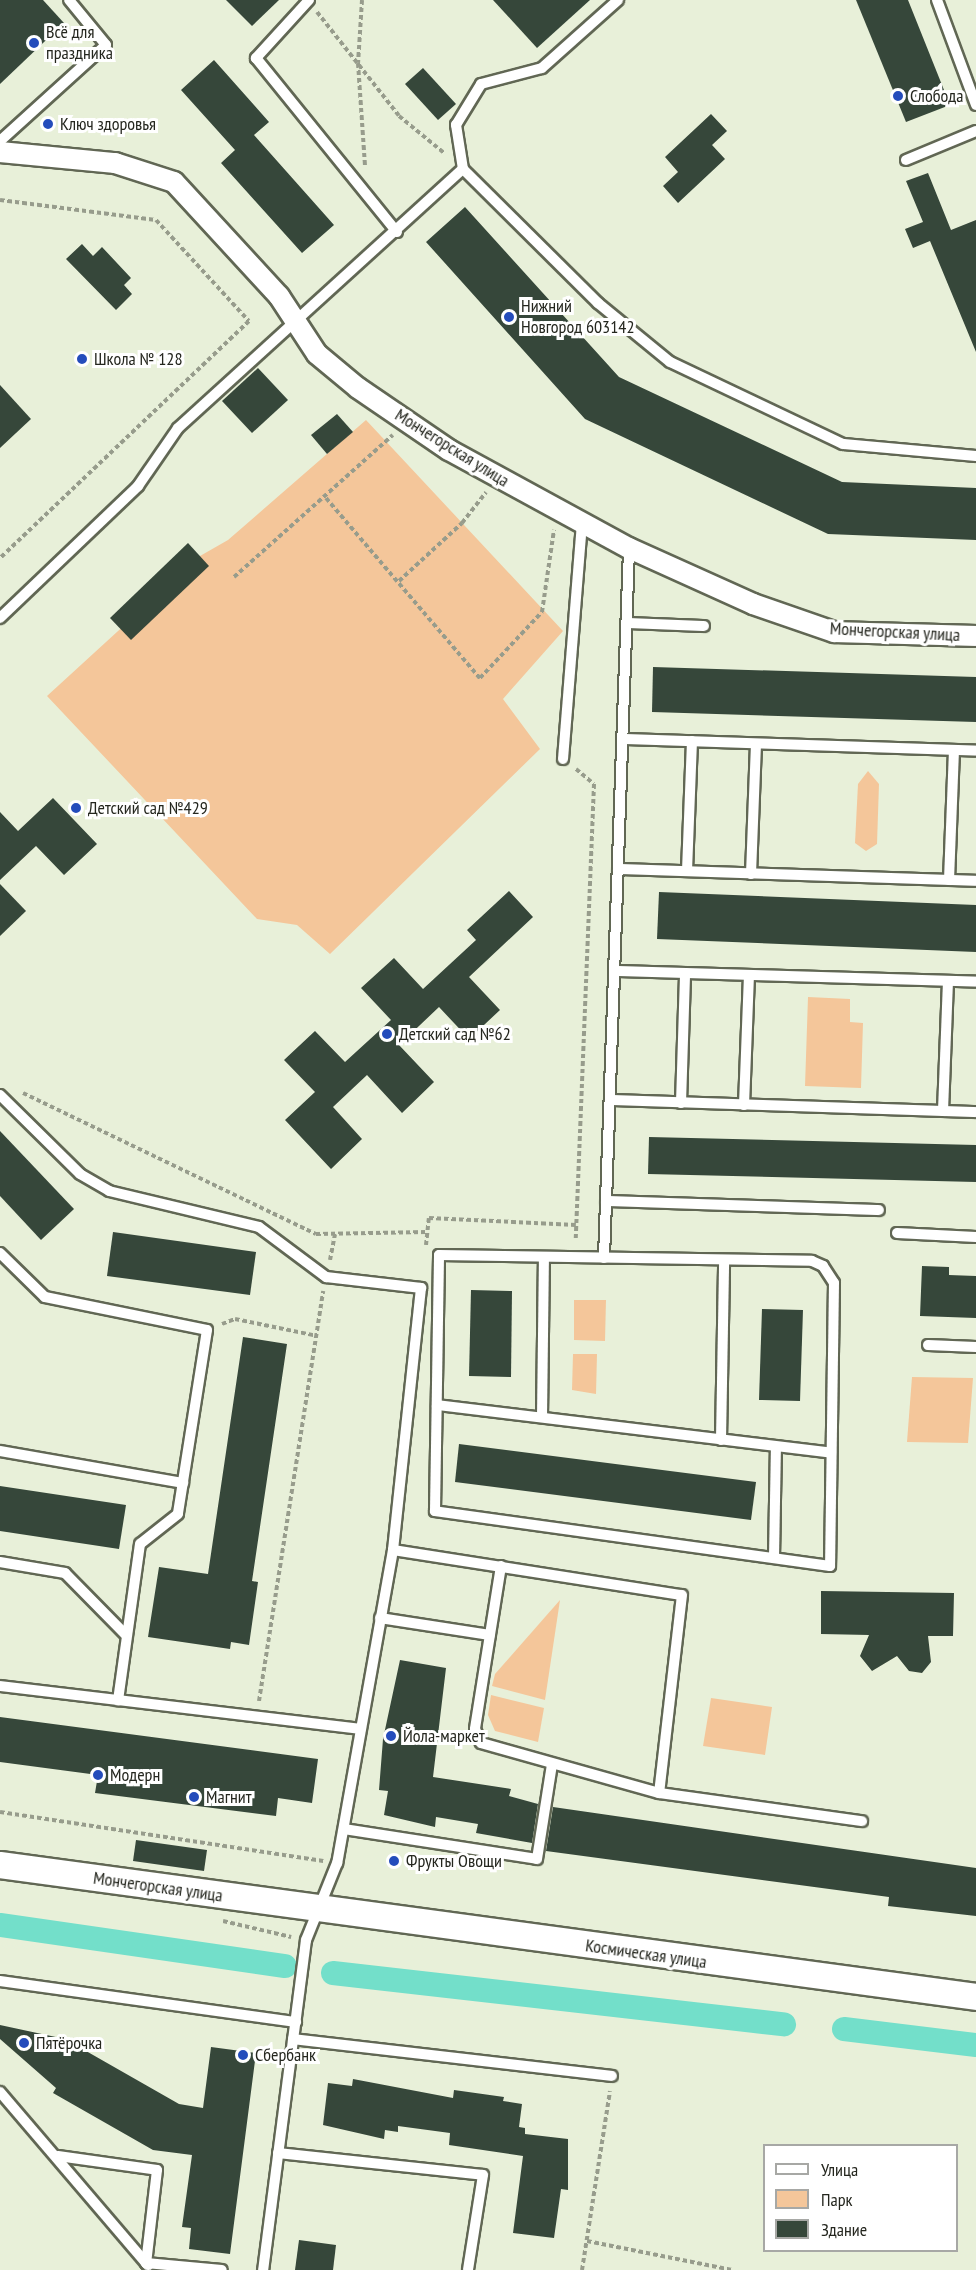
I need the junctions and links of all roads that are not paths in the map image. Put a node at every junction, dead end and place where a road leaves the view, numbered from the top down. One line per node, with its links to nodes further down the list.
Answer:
1 (69, 0): 7 (lane)
2 (308, 0): 11 (lane)
3 (618, 0): 10 (lane)
4 (937, 0): 5 (lane)
5 (976, 105)
6 (976, 131): 9 (lane)
7 (0, 141)
8 (0, 152): 12 (street, Мончегорская улица)
9 (906, 160)
10 (463, 169): 11 (lane); 13 (lane)
11 (397, 232): 12 (lane)
12 (297, 323): 14 (street, Мончегорская улица); 16 (lane)
13 (976, 456)
14 (582, 522): 15 (street, Мончегорская улица); 25 (lane)
15 (629, 548): 17 (lane); 19 (street, Мончегорская улица)
16 (0, 618)
17 (627, 623): 18 (lane); 20 (lane)
18 (704, 626)
19 (976, 636)
20 (623, 739): 21 (lane); 26 (lane)
21 (692, 741): 22 (lane); 27 (lane)
22 (756, 744): 23 (lane); 28 (lane)
23 (954, 750): 24 (lane); 29 (lane)
24 (976, 751)
25 (564, 759)
26 (618, 869): 27 (lane); 31 (lane)
27 (687, 871): 28 (lane)
28 (751, 874): 29 (lane)
29 (949, 880): 30 (lane)
30 (976, 881)
31 (615, 971): 32 (lane); 37 (lane)
32 (686, 973): 33 (lane); 38 (lane)
33 (748, 975): 34 (lane); 39 (lane)
34 (948, 981): 35 (lane); 40 (lane)
35 (976, 982)
36 (0, 1095): 59 (lane)
37 (610, 1100): 38 (lane); 42 (lane)
38 (681, 1102): 39 (lane)
39 (744, 1105): 40 (lane)
40 (943, 1111): 41 (lane)
41 (976, 1112)
42 (606, 1201): 43 (lane); 48 (lane)
43 (879, 1210)
44 (897, 1233): 45 (lane)
45 (976, 1237)
46 (0, 1253): 58 (lane)
47 (544, 1257): 48 (lane); 52 (lane); 53 (lane)
48 (604, 1258): 49 (lane)
49 (724, 1260): 54 (lane); 57 (lane)
50 (928, 1344): 51 (lane)
51 (976, 1347)
52 (436, 1405): 53 (lane); 60 (lane)
53 (542, 1418): 54 (lane)
54 (720, 1440): 55 (lane)
55 (776, 1447): 57 (lane); 60 (lane)
56 (0, 1451): 58 (lane)
57 (831, 1453): 60 (lane)
58 (183, 1483): 64 (lane)
59 (393, 1550): 62 (lane); 63 (lane)
60 (774, 1558)
61 (0, 1562): 64 (lane)
62 (501, 1566): 65 (lane); 70 (lane)
63 (380, 1618): 65 (lane); 68 (lane)
64 (126, 1635): 67 (lane)
65 (490, 1635): 69 (lane)
66 (0, 1686): 67 (lane)
67 (118, 1700): 68 (lane)
68 (360, 1729): 72 (lane)
69 (552, 1764): 70 (lane); 72 (lane)
70 (659, 1793): 71 (lane)
71 (862, 1821)
72 (344, 1829): 74 (lane)
73 (0, 1865): 74 (street, Мончегорская улица)
74 (317, 1910): 76 (street, Космическая улица); 77 (lane)
75 (0, 1981): 77 (lane)
76 (976, 1997)
77 (296, 2022): 78 (lane)
78 (293, 2039): 79 (lane); 81 (lane)
79 (612, 2076)
80 (0, 2092): 82 (lane)
81 (278, 2153): 85 (lane); 86 (lane)
82 (58, 2156): 83 (lane); 83 (lane)
83 (149, 2266): 84 (lane)
84 (222, 2270)
85 (263, 2270)
86 (468, 2270)

